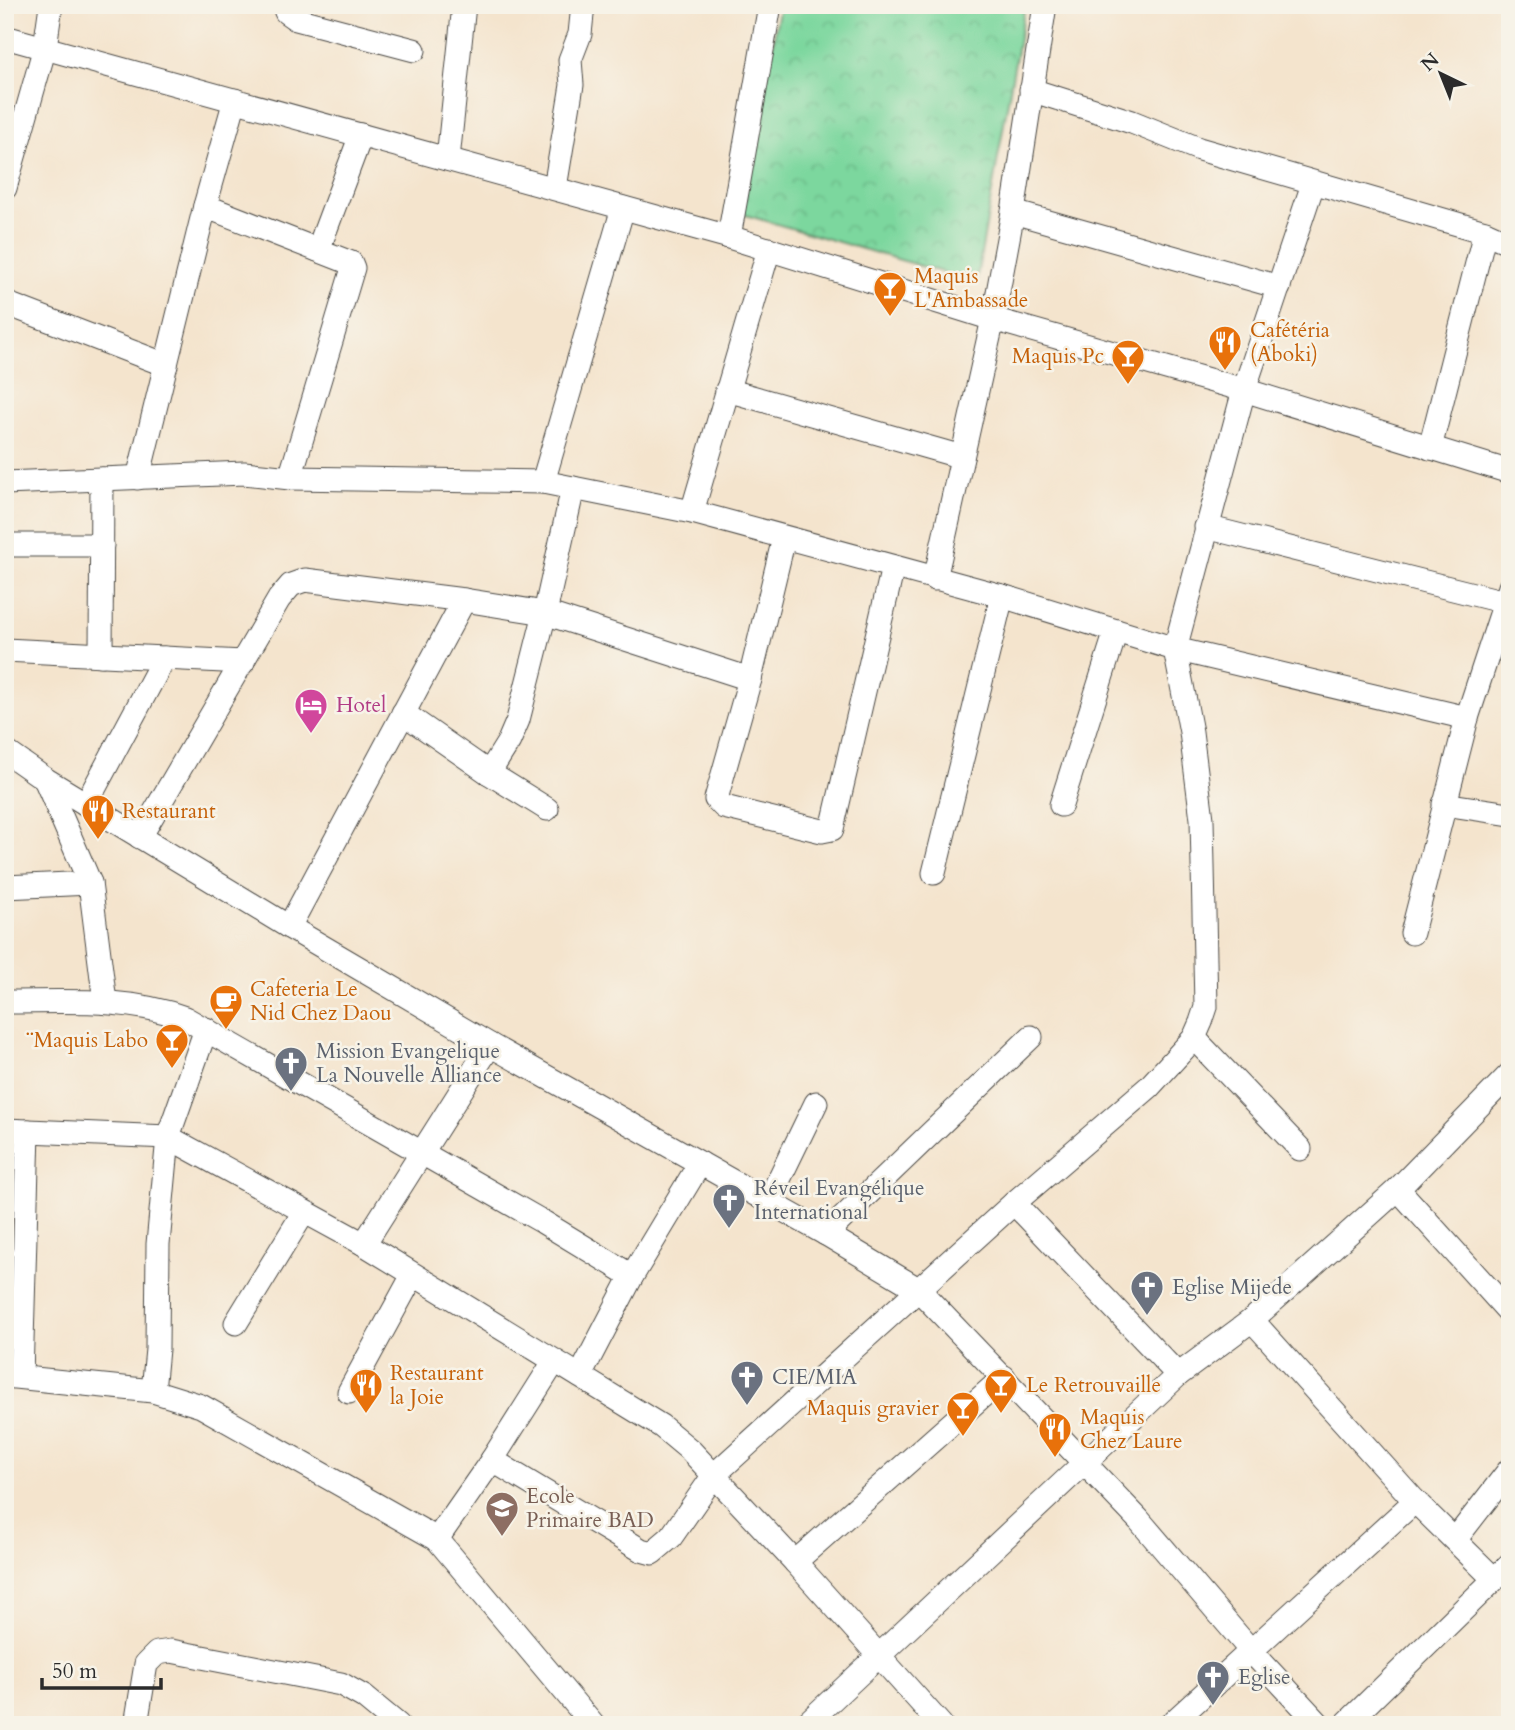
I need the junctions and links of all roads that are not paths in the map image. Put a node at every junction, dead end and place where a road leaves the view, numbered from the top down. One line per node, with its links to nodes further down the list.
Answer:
1 (51, 5): 8 (street)
2 (284, 5): 9 (street)
3 (464, 5): 13 (street)
4 (583, 5): 16 (street)
5 (770, 5): 21 (street)
6 (1045, 5): 10 (street)
7 (5, 37): 8 (street)
8 (46, 47): 11 (street); 15 (street)
9 (414, 50)
10 (1031, 90): 14 (street); 19 (street)
11 (235, 100): 12 (street); 17 (street)
12 (361, 135): 13 (street); 24 (street)
13 (448, 159): 16 (street)
14 (1313, 184): 20 (street); 25 (street)
15 (5, 188)
16 (555, 188): 18 (street)
17 (205, 206): 24 (street); 28 (street)
18 (624, 208): 21 (street); 37 (street)
19 (1013, 212): 25 (street); 27 (street)
20 (1485, 232): 22 (street); 31 (street)
21 (729, 237): 23 (street)
22 (1510, 243)
23 (769, 249): 27 (street); 29 (street)
24 (318, 250): 35 (street)
25 (1279, 287): 30 (street)
26 (5, 303): 28 (street)
27 (993, 319): 30 (street); 32 (street)
28 (166, 365): 34 (street)
29 (727, 390): 32 (street); 40 (street)
30 (1244, 390): 31 (street); 41 (street)
31 (1430, 448): 33 (street)
32 (962, 457): 46 (street)
33 (1510, 472)
34 (138, 478): 35 (street); 36 (street)
35 (290, 478): 37 (street)
36 (102, 479): 38 (street); 44 (street)
37 (543, 482): 39 (street)
38 (5, 483)
39 (573, 488): 40 (street); 50 (street)
40 (692, 512): 42 (street)
41 (1206, 527): 47 (street); 53 (street)
42 (784, 538): 45 (street); 58 (street)
43 (5, 545): 44 (street)
44 (102, 545): 55 (street)
45 (893, 566): 46 (street); 58 (street)
46 (935, 579): 48 (street)
47 (1507, 595): 52 (street)
48 (1002, 596): 51 (street); 70 (street)
49 (464, 600): 50 (street); 57 (street); 59 (street)
50 (545, 613): 58 (street); 62 (street)
51 (1116, 631): 53 (street); 66 (street)
52 (1503, 631): 60 (street)
53 (1175, 649): 60 (street); 79 (street)
54 (5, 650): 55 (street)
55 (100, 655): 56 (street)
56 (164, 658): 57 (street); 64 (street)
57 (243, 662): 69 (street)
58 (750, 679)
59 (403, 713): 62 (street); 73 (street)
60 (1467, 718): 65 (street)
61 (5, 751): 63 (street)
62 (489, 773): 67 (street)
63 (45, 779): 64 (street); 71 (street)
64 (86, 804): 69 (street)
65 (1444, 804): 68 (street); 74 (street)
66 (1061, 805)
67 (547, 809)
68 (1510, 814)
69 (140, 837): 73 (street)
70 (934, 873)
71 (90, 884): 72 (street); 76 (street)
72 (5, 887)
73 (289, 927): 80 (street)
74 (1412, 933)
75 (5, 1002): 76 (street)
76 (105, 1002): 77 (street)
77 (206, 1029): 85 (street); 87 (street)
78 (1031, 1037): 93 (street)
79 (1194, 1038): 86 (street); 91 (street)
80 (490, 1045): 87 (street); 88 (street)
81 (1509, 1073): 89 (street)
82 (816, 1103): 90 (street)
83 (5, 1130): 84 (street)
84 (28, 1131): 85 (street); 104 (street)
85 (168, 1137): 92 (street); 106 (street)
86 (1300, 1149)
87 (423, 1153): 94 (street); 96 (street)
88 (700, 1163): 90 (street); 96 (street)
89 (1398, 1189): 98 (street); 99 (street)
90 (768, 1202): 93 (street)
91 (1014, 1203): 97 (street); 102 (street)
92 (304, 1212): 94 (street); 100 (street)
93 (827, 1234): 97 (street)
94 (364, 1244): 95 (street)
95 (413, 1275): 101 (street); 107 (street)
96 (632, 1276): 103 (street)
97 (918, 1289): 105 (street); 111 (street)
98 (1510, 1313)
99 (1252, 1320): 102 (street); 112 (street)
100 (236, 1323)
101 (554, 1362): 103 (street); 108 (street)
102 (1178, 1375): 109 (street)
103 (580, 1376): 111 (street)
104 (13, 1377): 106 (street)
105 (1004, 1377): 109 (street); 115 (street)
106 (153, 1391): 113 (street)
107 (349, 1392)
108 (492, 1460): 111 (street); 113 (street)
109 (1085, 1465): 117 (street); 118 (street)
110 (1510, 1469): 114 (street)
111 (714, 1475): 115 (street)
112 (1415, 1501): 114 (street); 117 (street)
113 (437, 1539): 121 (street)
114 (1455, 1540): 116 (street)
115 (795, 1562): 118 (street)
116 (1502, 1572): 126 (street)
117 (1251, 1651): 124 (street); 125 (street)
118 (880, 1656): 122 (street); 123 (street)
119 (136, 1725): 120 (street)
120 (398, 1725)
121 (593, 1725)
122 (805, 1725)
123 (941, 1725)
124 (1170, 1725)
125 (1320, 1725)
126 (1345, 1725)

